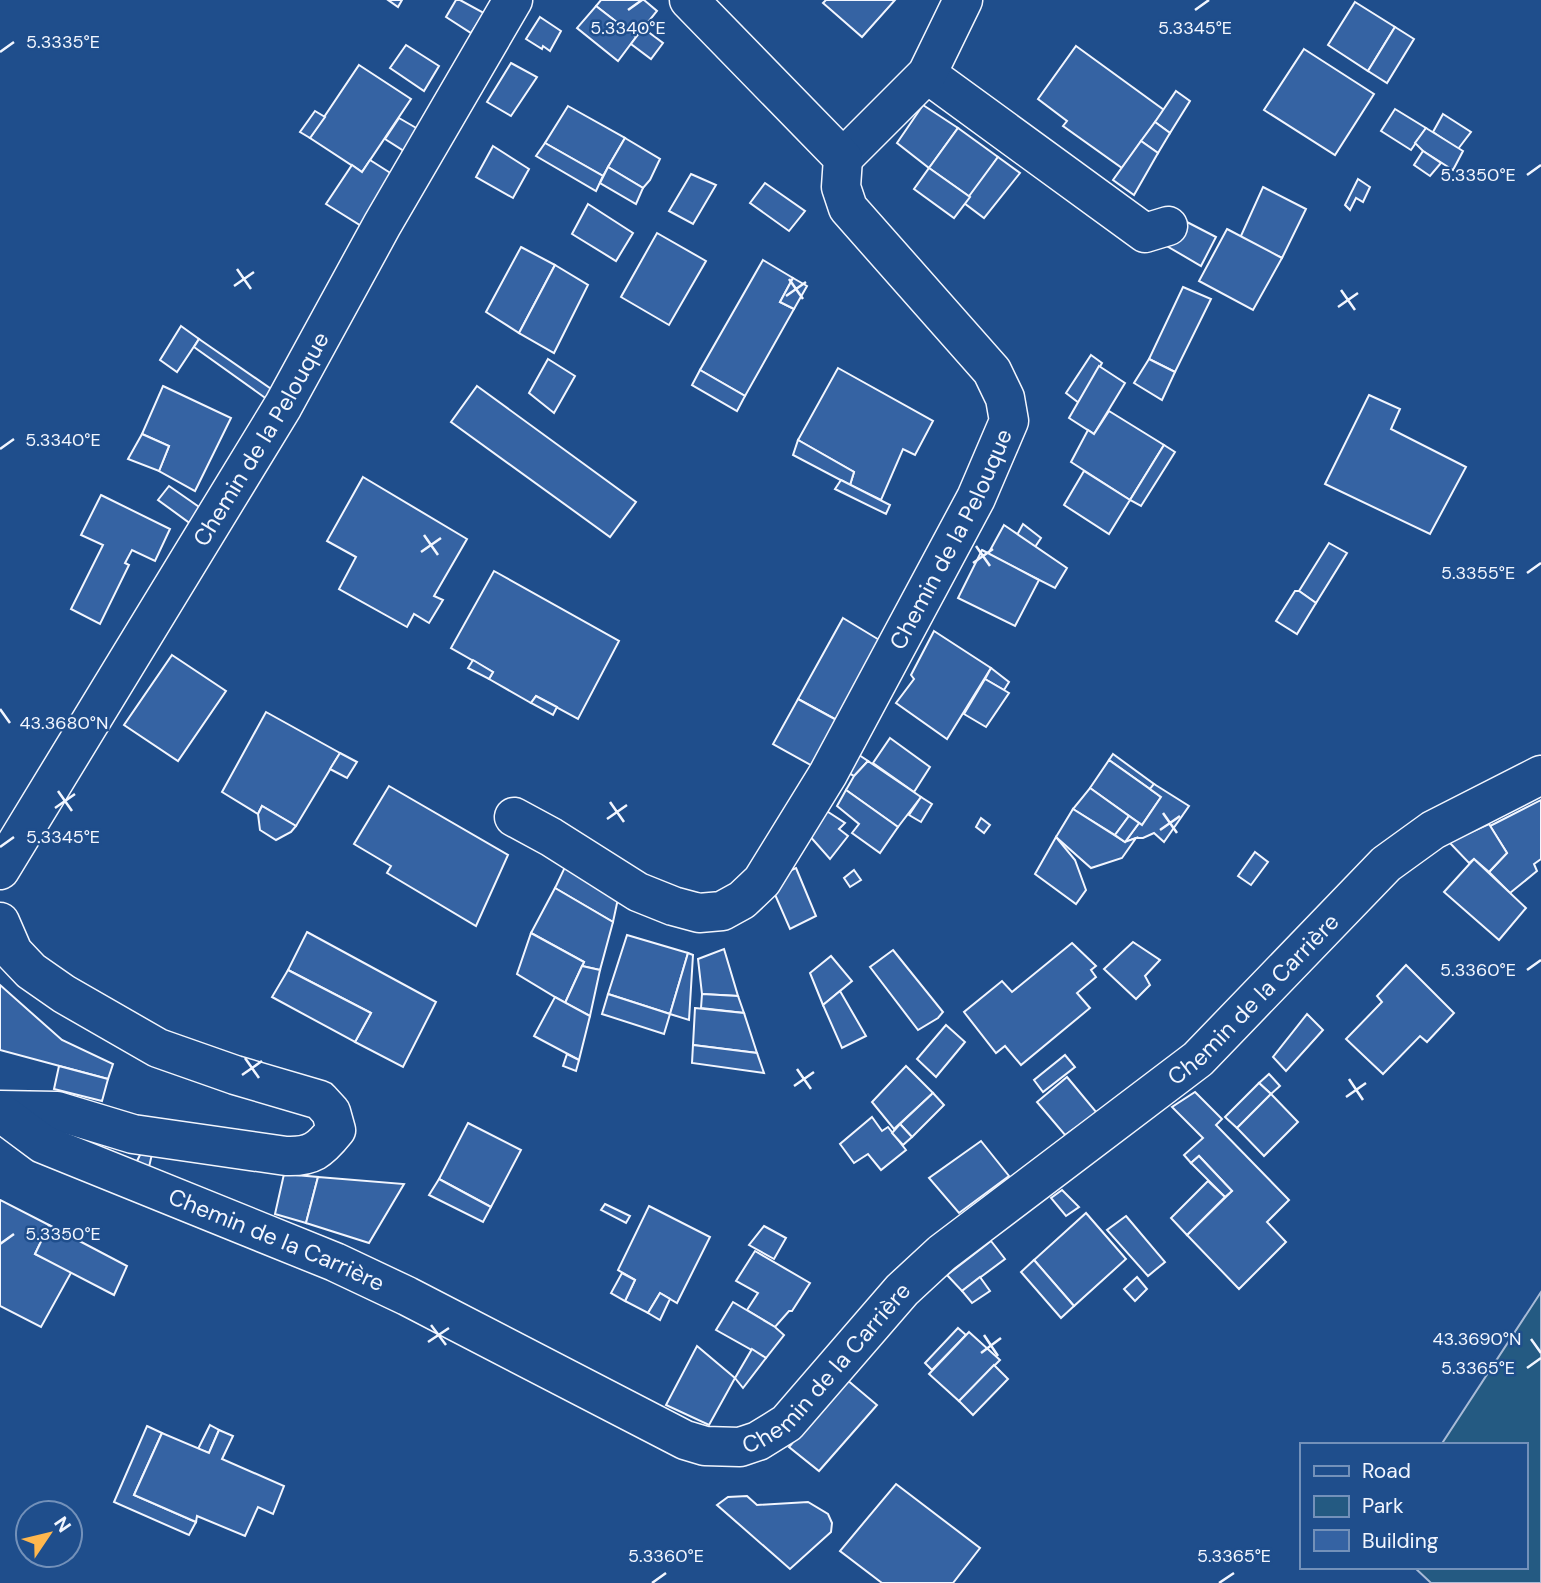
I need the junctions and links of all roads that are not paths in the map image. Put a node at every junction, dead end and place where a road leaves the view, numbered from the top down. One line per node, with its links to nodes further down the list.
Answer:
1 (513, 0): 9 (street, Chemin de la Pelouque)
2 (690, 0): 5 (street)
3 (963, 0): 4 (street)
4 (927, 74): 5 (street); 6 (street)
5 (843, 158): 8 (street, Chemin de la Pelouque)
6 (1168, 226)
7 (1541, 775): 11 (street, Chemin de la Carrière)
8 (514, 817)
9 (0, 870)
10 (0, 922): 11 (street)
11 (0, 1111)

